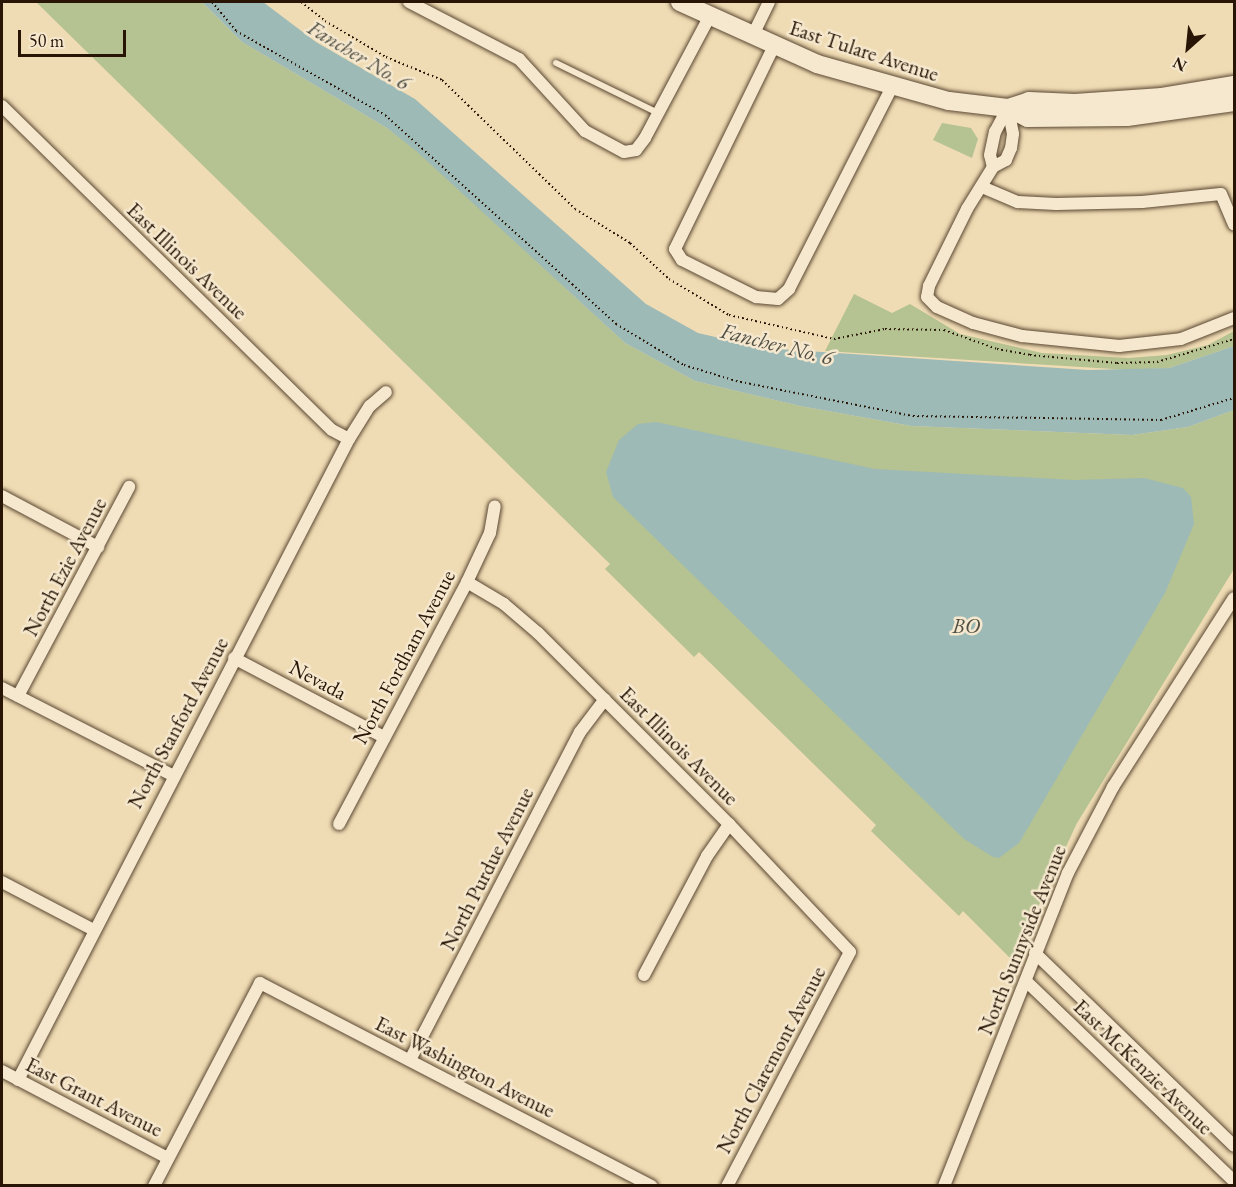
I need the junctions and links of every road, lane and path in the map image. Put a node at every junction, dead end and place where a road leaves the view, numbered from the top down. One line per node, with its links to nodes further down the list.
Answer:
1 (212, 2): 22 (path)
2 (301, 2): 20 (path)
3 (409, 2): 15 (street)
4 (680, 2): 6 (street, East Tulare Avenue)
5 (769, 2): 7 (street)
6 (710, 16): 7 (street, East Tulare Avenue); 15 (street)
7 (752, 37): 8 (street, East Tulare Avenue)
8 (774, 46): 11 (street, East Tulare Avenue); 11 (street)
9 (556, 63): 15 (lane)
10 (1234, 85): 14 (street, East Tulare Avenue)
11 (892, 87): 14 (street, East Tulare Avenue)
12 (1234, 102): 14 (street, East Tulare Avenue)
13 (2, 106): 23 (street, East Illinois Avenue)
14 (1008, 108): 16 (street); 16 (street)
15 (658, 113)
16 (993, 167): 17 (street)
17 (982, 187): 18 (street); 19 (street)
18 (1234, 224)
19 (1234, 318)
20 (1234, 339)
21 (386, 392): 23 (street, North Stanford Avenue)
22 (1234, 398)
23 (349, 439): 30 (street, North Stanford Avenue)
24 (129, 487): 27 (street, North Ezie Avenue)
25 (2, 496): 27 (street)
26 (495, 506): 28 (street, North Fordham Avenue)
27 (98, 547): 32 (street, North Ezie Avenue)
28 (467, 582): 33 (street, East Illinois Avenue); 34 (street, North Fordham Avenue)
29 (1234, 598): 41 (street, North Sunnyside Avenue)
30 (234, 658): 34 (street, Nevada); 35 (street, North Stanford Avenue)
31 (2, 688): 32 (street)
32 (18, 696): 35 (street)
33 (605, 699): 37 (street, East Illinois Avenue); 44 (street, North Purdue Avenue)
34 (384, 737): 36 (street, North Fordham Avenue)
35 (172, 775): 39 (street, North Stanford Avenue)
36 (339, 824)
37 (729, 824): 40 (street, East Illinois Avenue); 42 (street)
38 (2, 882): 39 (street)
39 (94, 930): 46 (street, North Stanford Avenue)
40 (850, 952): 52 (street, North Claremont Avenue)
41 (1035, 953): 43 (street, North Sunnyside Avenue); 47 (street, East McKenzie Avenue)
42 (644, 975)
43 (1026, 981): 49 (street, East McKenzie Avenue); 53 (street, North Sunnyside Avenue)
44 (410, 1060): 48 (street, East Washington Avenue); 51 (street, East Washington Avenue)
45 (2, 1071): 46 (street, East Grant Avenue)
46 (18, 1080): 48 (street, East Grant Avenue)
47 (1234, 1146)
48 (168, 1158): 50 (street)
49 (1234, 1181)
50 (154, 1185)
51 (652, 1185)
52 (727, 1185)
53 (944, 1185)

